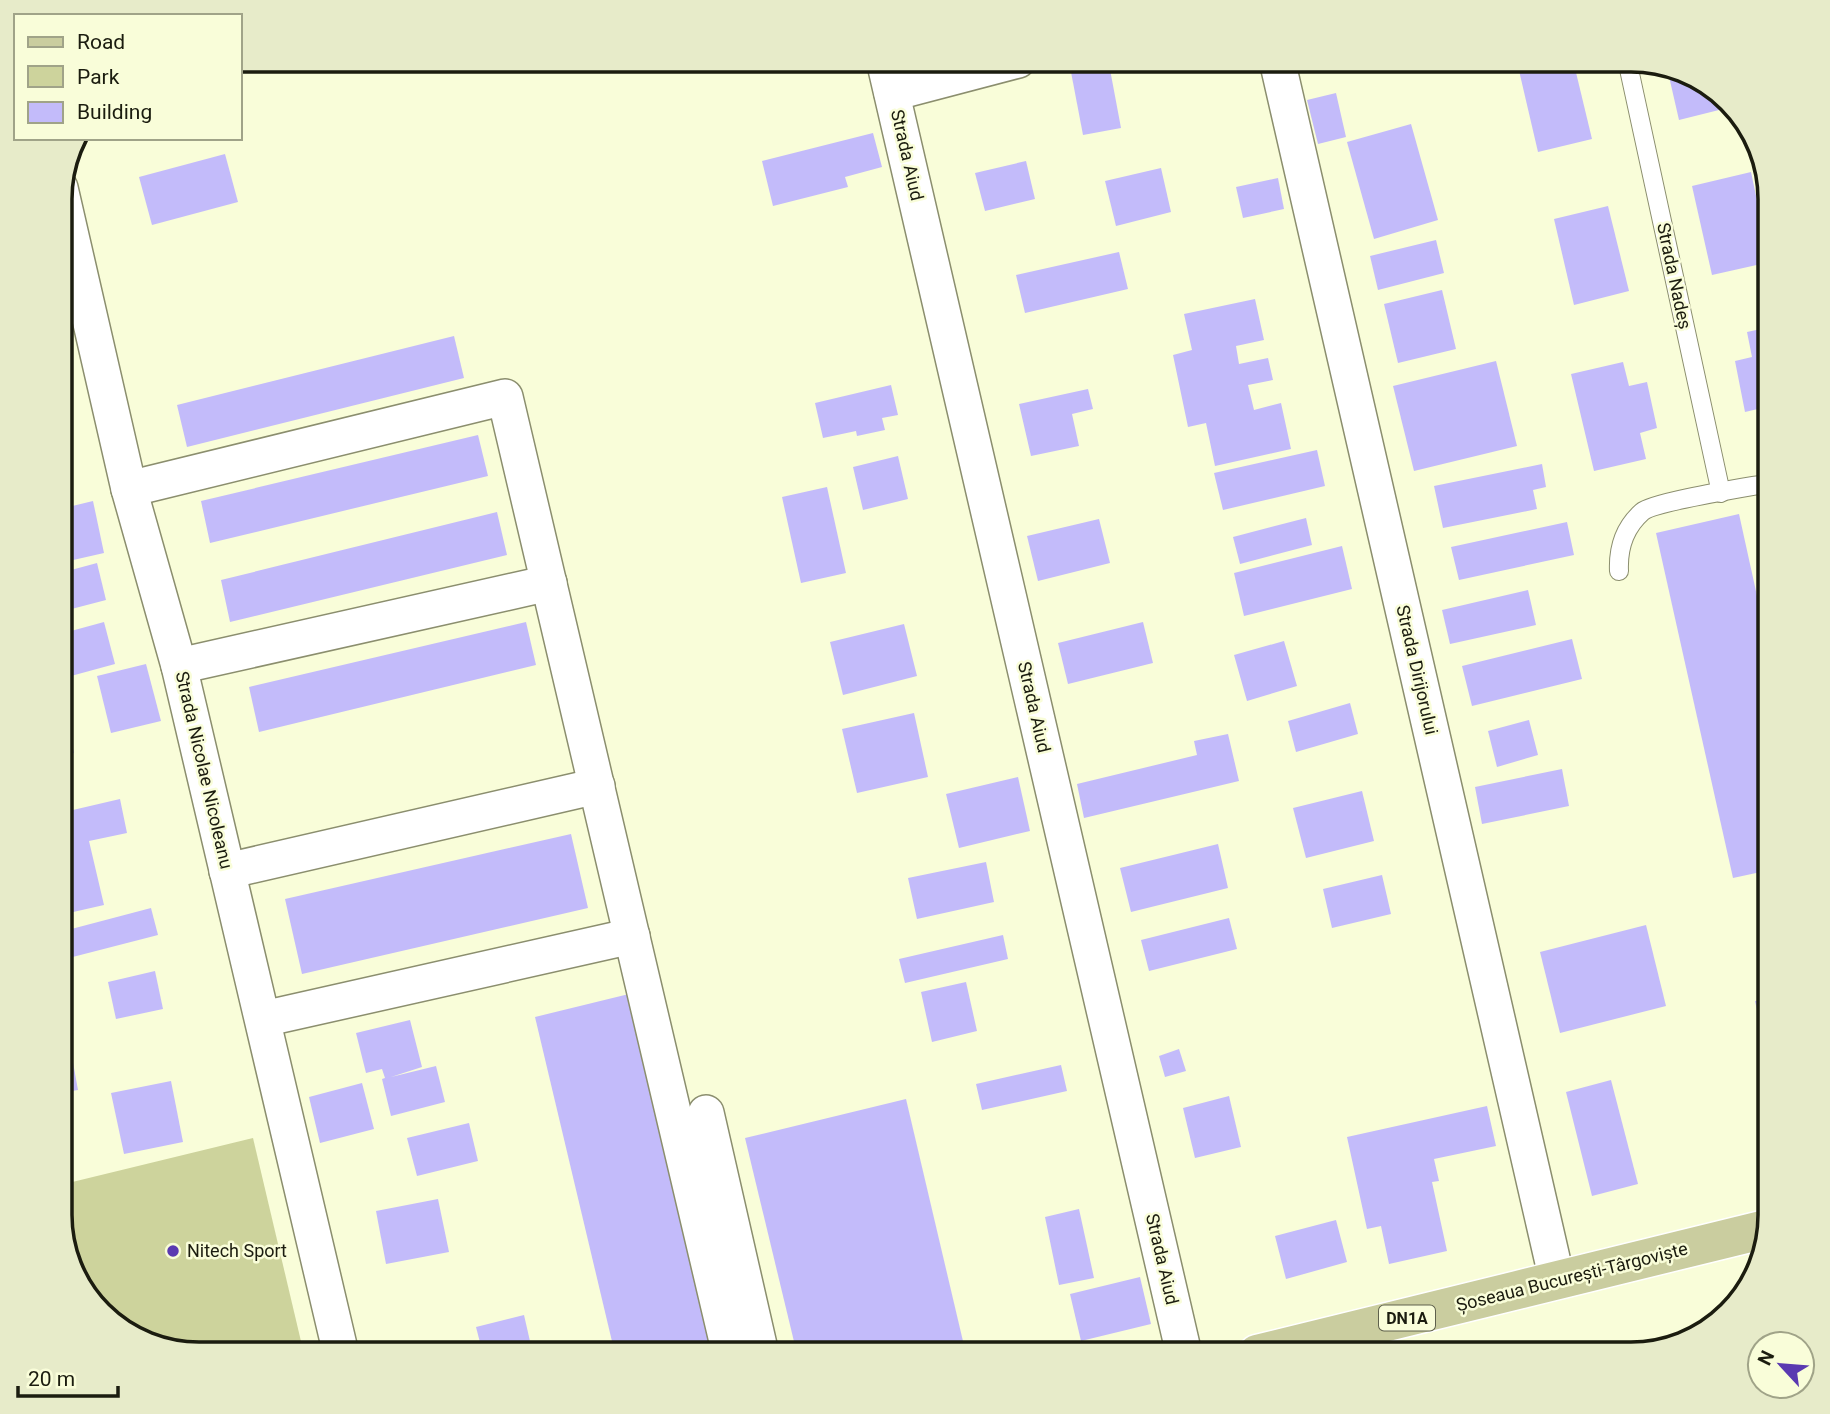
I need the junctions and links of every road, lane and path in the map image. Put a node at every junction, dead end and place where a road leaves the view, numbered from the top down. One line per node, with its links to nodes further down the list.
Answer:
1 (887, 72): 5 (street, Strada Aiud)
2 (972, 72): 5 (street)
3 (1280, 72): 19 (street, Strada Dirijorului)
4 (1630, 72): 9 (lane, Strada Nadeș)
5 (892, 93): 23 (street, Strada Aiud)
6 (72, 240): 8 (street, Strada Nicolae Nicoleanu)
7 (1758, 485): 9 (lane)
8 (129, 489): 11 (street); 12 (street, Strada Nicolae Nicoleanu)
9 (1721, 493): 10 (lane)
10 (1619, 572)
11 (549, 583): 12 (street); 13 (street)
12 (179, 666): 14 (street, Strada Nicolae Nicoleanu)
13 (597, 786): 14 (street); 15 (street)
14 (227, 871): 16 (street, Strada Nicolae Nicoleanu)
15 (632, 936): 16 (street); 21 (street)
16 (263, 1019): 20 (street, Strada Nicolae Nicoleanu)
17 (706, 1113): 22 (street)
18 (1757, 1231): 19 (main road, Șoseaua București-Târgoviște / DN1A)
19 (1557, 1280): 24 (main road, Șoseaua București-Târgoviște / DN1A)
20 (338, 1342)
21 (727, 1342)
22 (758, 1342)
23 (1181, 1342)
24 (1306, 1342)

